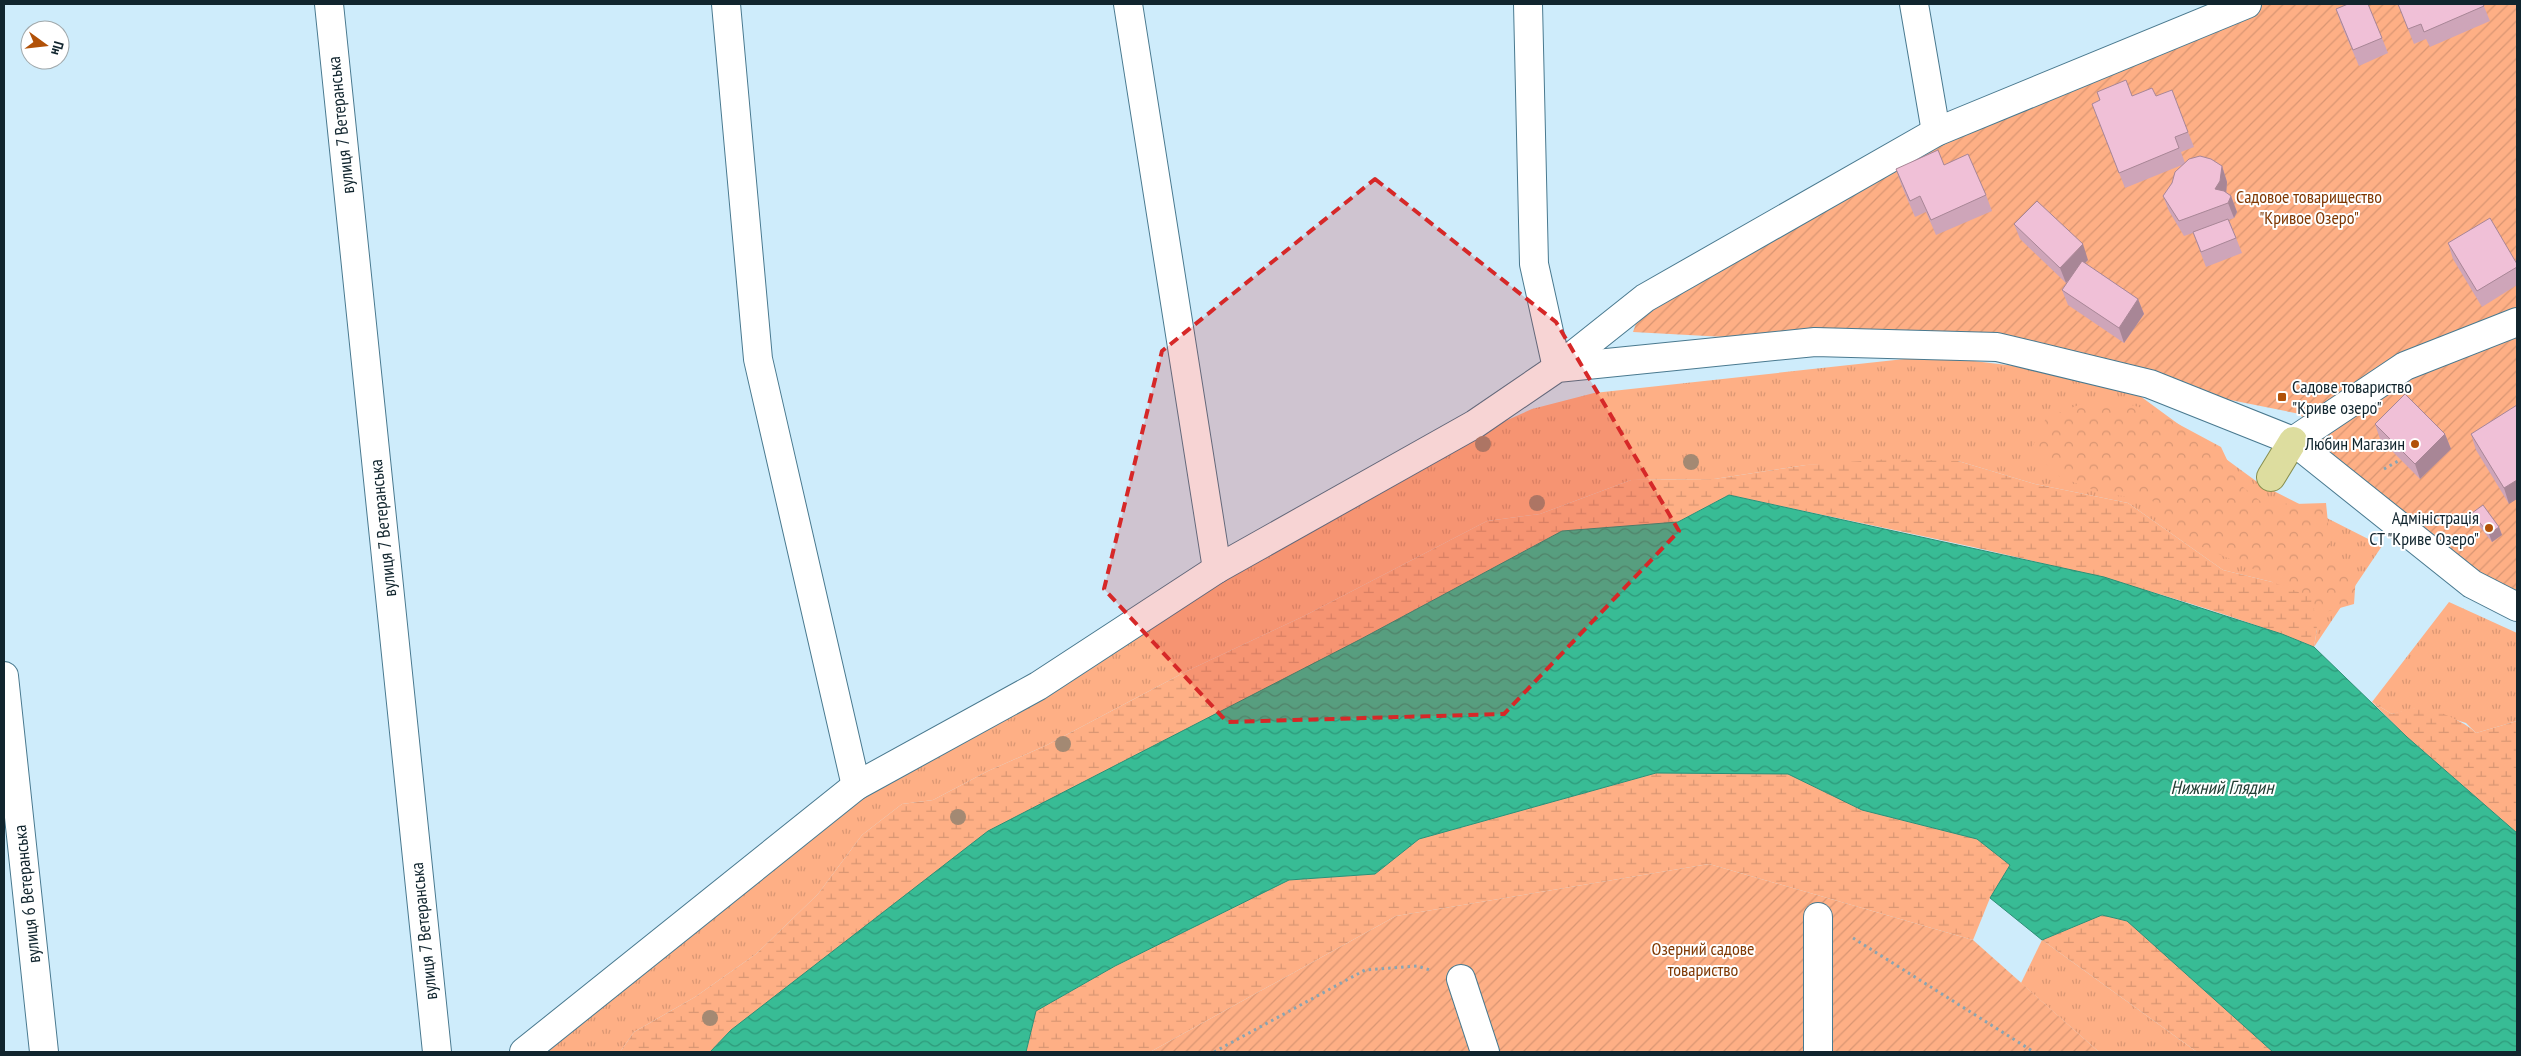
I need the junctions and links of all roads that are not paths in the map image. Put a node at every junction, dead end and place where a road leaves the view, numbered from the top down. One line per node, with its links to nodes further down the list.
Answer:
1 (329, 4): 19 (street, вулиця 7 Ветеранська)
2 (726, 4): 15 (street)
3 (1128, 4): 12 (street)
4 (1528, 4): 9 (street)
5 (1914, 4): 7 (street)
6 (2247, 4): 7 (street)
7 (1936, 132): 9 (street)
8 (2517, 322): 10 (street)
9 (1557, 368): 10 (street); 12 (street)
10 (2293, 442): 11 (main road); 13 (street)
11 (2271, 478)
12 (1217, 569): 15 (street)
13 (2517, 607)
14 (4, 676): 18 (street, вулиця 6 Ветеранська)
15 (856, 786): 20 (street)
16 (1818, 917): 22 (street)
17 (1461, 979): 21 (street)
18 (44, 1052)
19 (437, 1052)
20 (524, 1052)
21 (1485, 1052)
22 (1818, 1052)

